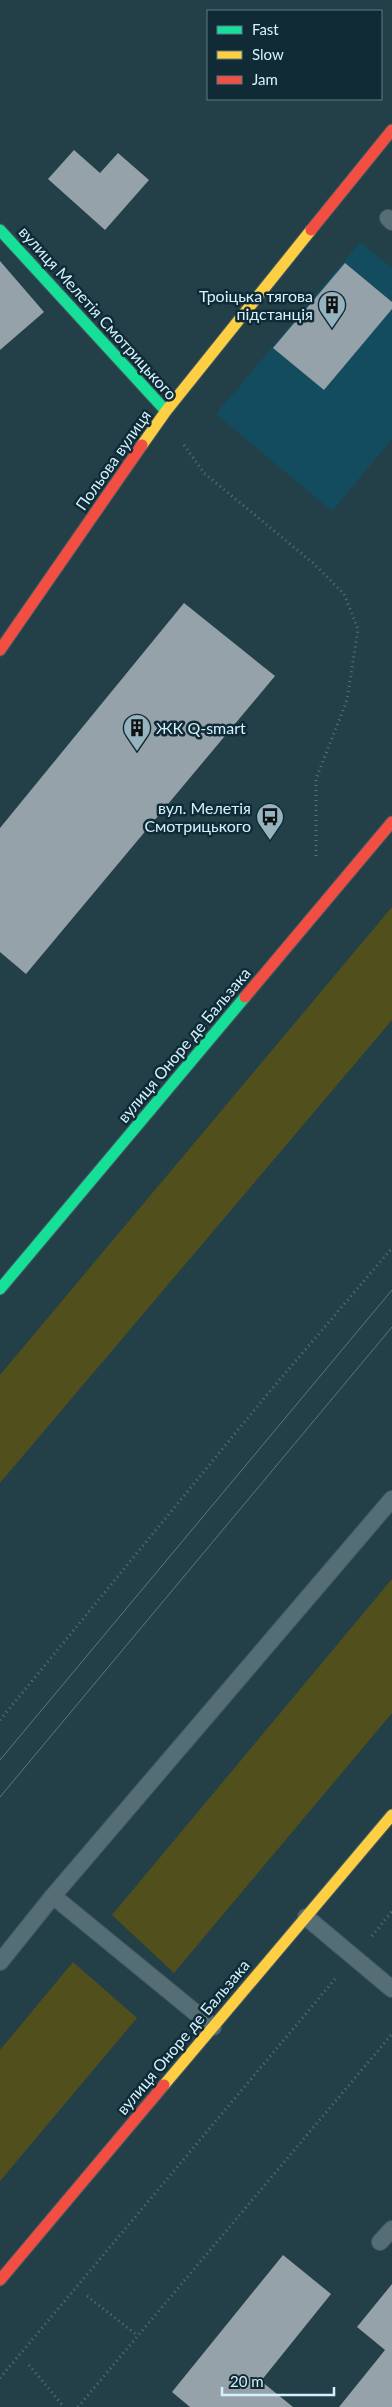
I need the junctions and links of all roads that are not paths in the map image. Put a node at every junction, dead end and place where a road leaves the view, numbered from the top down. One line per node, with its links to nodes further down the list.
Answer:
1 (392, 130): 3 (street, Польова вулиця)
2 (0, 230): 3 (street, вулиця Мелетія Смотрицького)
3 (166, 410): 4 (street, Польова вулиця)
4 (0, 650)
5 (392, 822): 6 (street, вулиця Оноре де Бальзака)
6 (0, 1289)
7 (392, 1499): 9 (lane)
8 (392, 1815): 10 (street, вулиця Оноре де Бальзака)
9 (53, 1896): 11 (lane); 13 (lane)
10 (306, 1917): 12 (lane); 13 (street, вулиця Оноре де Бальзака)
11 (0, 1962)
12 (392, 1988)
13 (213, 2027): 16 (street, вулиця Оноре де Бальзака)
14 (392, 2228): 15 (lane)
15 (380, 2242)
16 (0, 2280)

